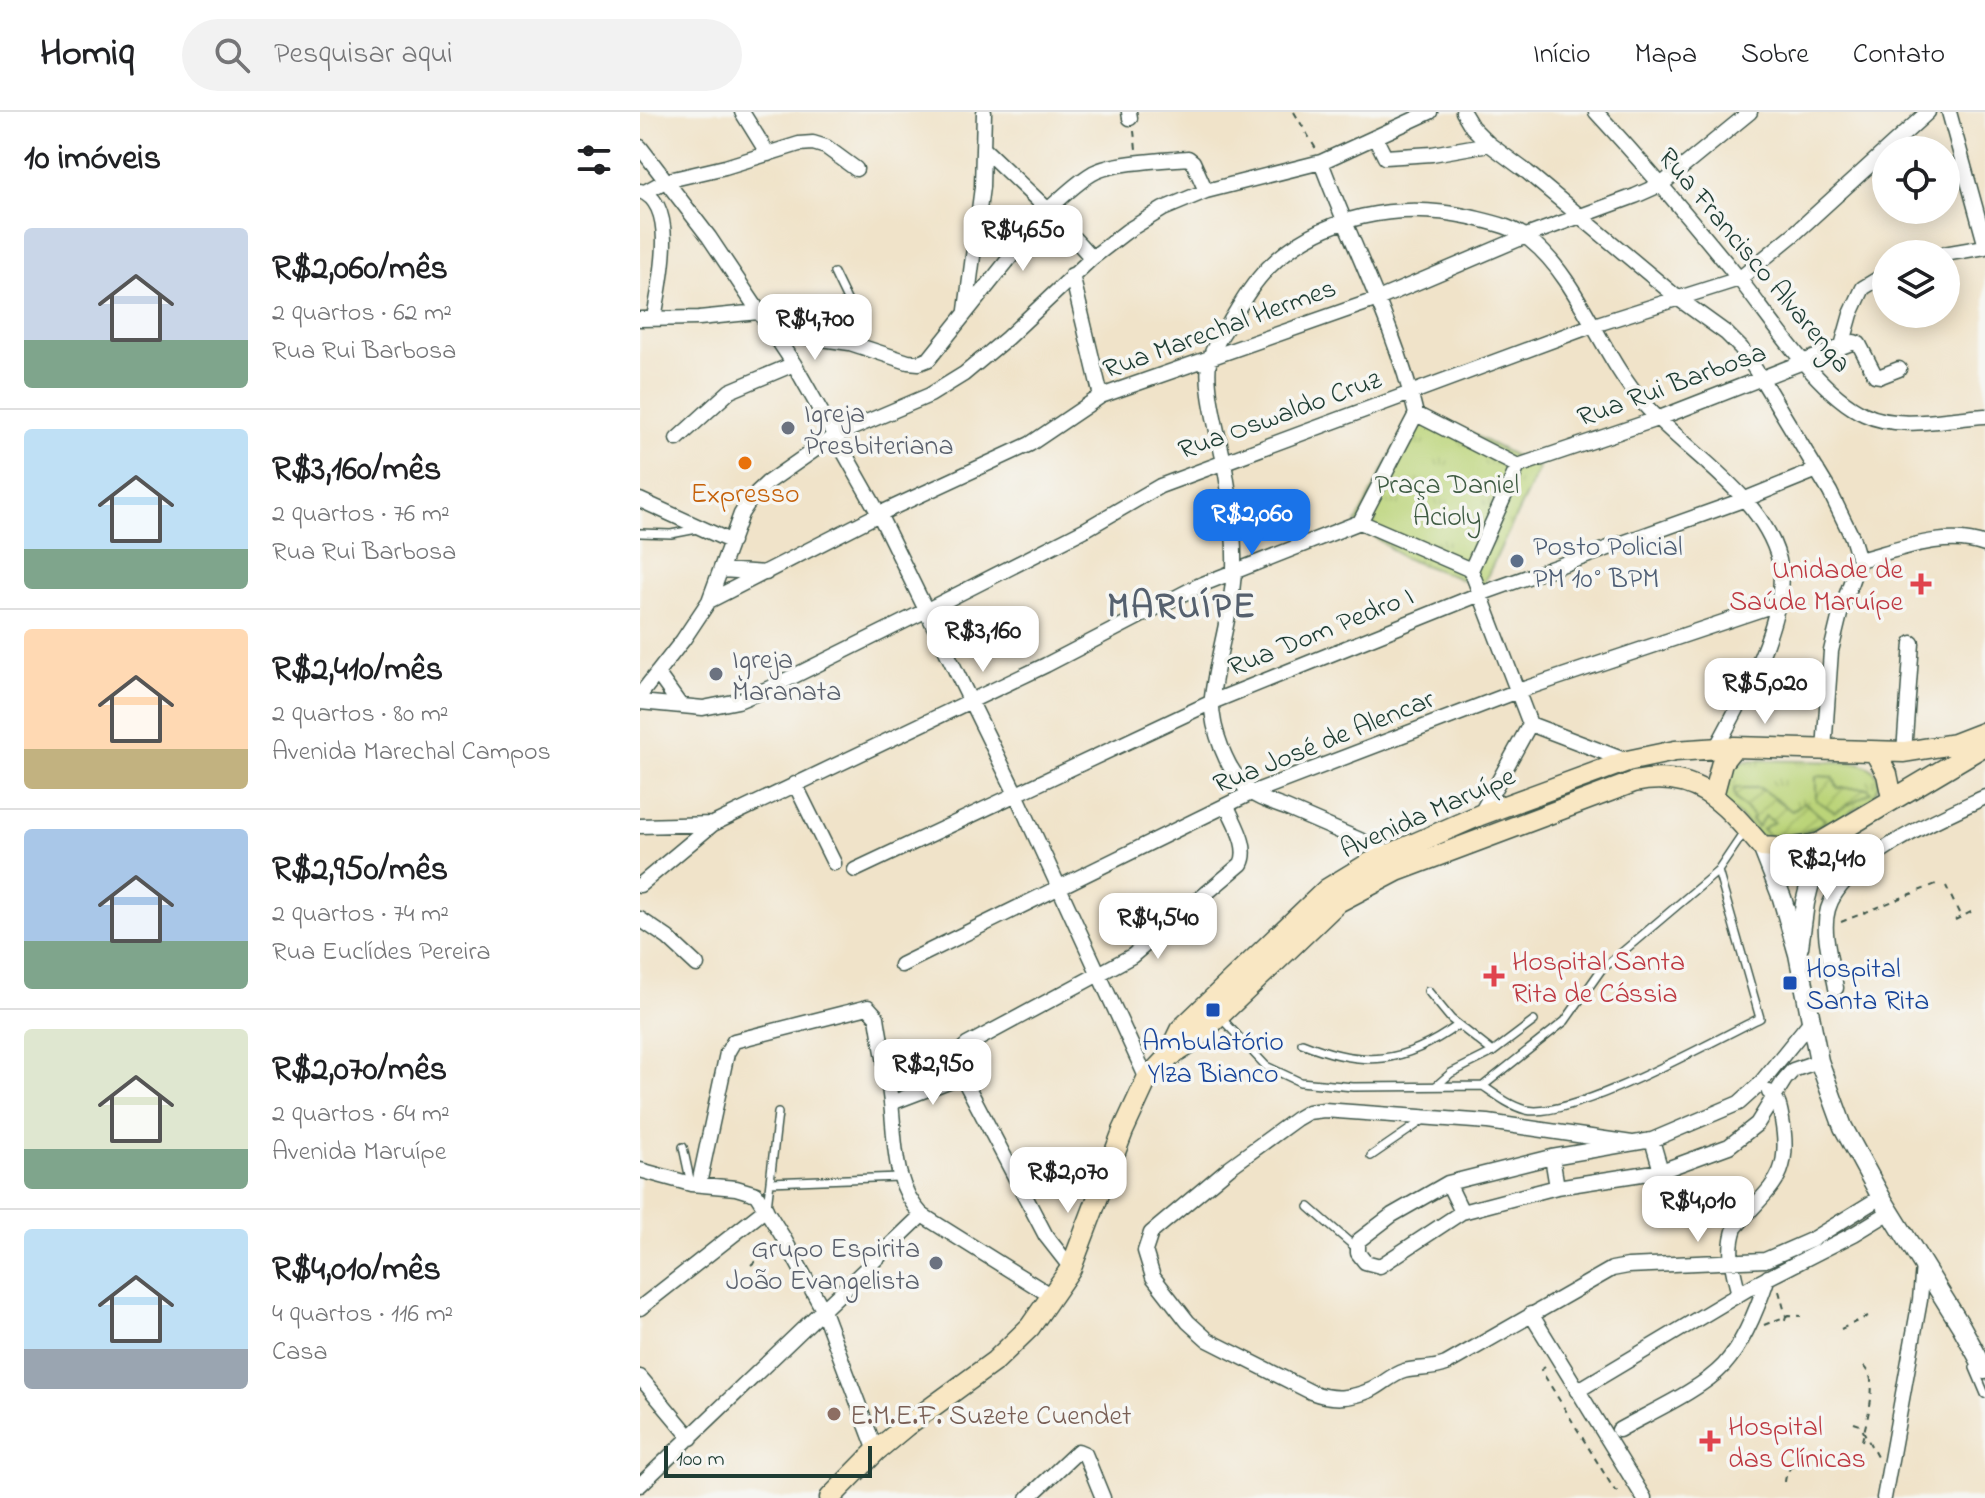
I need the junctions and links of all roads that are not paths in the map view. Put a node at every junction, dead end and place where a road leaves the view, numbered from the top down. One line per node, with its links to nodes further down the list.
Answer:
1 (742, 112): 13 (street)
2 (984, 112): 12 (street)
3 (1430, 112): 9 (street)
4 (1463, 112): 10 (street)
5 (1596, 112): 17 (street, Rua Francisco Alvarenga)
6 (1750, 112): 17 (street, Rua Marechal Hermes)
7 (1928, 112): 29 (street)
8 (1949, 112): 24 (street)
9 (1375, 137): 10 (street); 14 (street)
10 (1489, 144): 21 (street)
11 (640, 147): 16 (street)
12 (985, 150): 20 (street); 33 (street)
13 (768, 154): 15 (street); 16 (street)
14 (1321, 162): 18 (street); 22 (street)
15 (856, 169)
16 (665, 181): 19 (street); 34 (street)
17 (1662, 184): 21 (street, Rua Marechal Hermes); 29 (street, Rua Francisco Alvarenga)
18 (1206, 191): 20 (street); 26 (street)
19 (642, 192): 35 (street)
20 (1048, 210): 26 (street); 33 (street)
21 (1579, 216): 23 (street, Rua Marechal Hermes); 32 (street)
22 (1343, 221): 23 (street); 31 (street); 40 (street)
23 (1526, 236): 31 (street, Rua Marechal Hermes); 36 (street)
24 (1985, 245): 25 (street)
25 (1960, 250)
26 (1092, 258): 28 (street)
27 (834, 273): 38 (lane)
28 (1072, 275): 46 (street); 50 (street)
29 (1739, 279): 32 (street, Rua Oswaldo Cruz); 41 (street, Rua Francisco Alvarenga)
30 (1872, 283): 39 (street)
31 (1378, 299): 40 (street, Rua Marechal Hermes); 45 (street)
32 (1679, 299): 36 (street, Rua Oswaldo Cruz); 44 (street)
33 (966, 310): 38 (street)
34 (758, 312): 35 (street); 37 (street)
35 (647, 318)
36 (1591, 326): 45 (street, Rua Oswaldo Cruz); 49 (street)
37 (772, 332): 38 (street); 42 (street)
38 (850, 343)
39 (1842, 346): 41 (street, Rua Rui Barbosa); 43 (street)
40 (1209, 357): 46 (street, Rua Marechal Hermes); 52 (street)
41 (1805, 362): 44 (street, Rua Rui Barbosa); 48 (street, Rua Francisco Alvarenga)
42 (794, 364): 50 (street); 51 (street)
43 (1899, 369)
44 (1761, 378): 49 (street, Rua Rui Barbosa); 54 (street)
45 (1411, 392): 47 (street); 52 (street, Rua Oswaldo Cruz)
46 (1101, 396): 57 (street, Rua Marechal Hermes)
47 (1416, 414): 53 (street); 58 (street)
48 (1985, 416)
49 (1657, 419): 53 (street, Rua Rui Barbosa); 56 (street)
50 (836, 435): 57 (street); 61 (street)
51 (677, 439)
52 (1223, 461): 66 (street); 71 (street, Rua Oswaldo Cruz)
53 (1518, 466): 65 (street)
54 (1817, 470): 56 (street, Rua Dom Pedro I); 63 (street)
55 (640, 500): 59 (street)
56 (1743, 500): 68 (street, Rua Dom Pedro I); 70 (street)
57 (879, 514): 67 (street, Rua Marechal Hermes); 71 (street)
58 (1360, 522): 65 (street); 66 (street)
59 (698, 528): 60 (lane); 61 (street)
60 (640, 533)
61 (732, 542): 64 (street)
62 (1985, 545): 63 (street)
63 (1859, 560): 83 (street)
64 (722, 570): 67 (street); 69 (street)
65 (1471, 570): 68 (street)
66 (1234, 571): 76 (street); 78 (street)
67 (766, 573): 69 (street, Rua Marechal Hermes)
68 (1480, 594): 74 (street); 78 (street, Rua Dom Pedro I)
69 (709, 601): 73 (street)
70 (1780, 603): 74 (street, Rua José de Alencar); 81 (street)
71 (927, 610): 76 (street); 79 (street, Rua Oswaldo Cruz)
72 (1912, 643): 85 (street)
73 (657, 673): 75 (street); 79 (street)
74 (1518, 691): 80 (street); 88 (street, Rua José de Alencar)
75 (640, 695)
76 (971, 700): 87 (street); 89 (street)
77 (640, 702): 79 (street, Rua Oswaldo Cruz)
78 (1212, 702): 88 (street); 89 (street, Rua Dom Pedro I)
79 (680, 705)
80 (1530, 724): 86 (street); 94 (street)
81 (1725, 747): 83 (main road, Avenida Maruípe); 86 (main road, Avenida Maruípe); 90 (main road)
82 (1983, 748): 85 (main road); 92 (main road)
83 (1824, 750): 84 (main road, Avenida Maruípe)
84 (1875, 752): 85 (main road); 92 (main road)
85 (1904, 752)
86 (1627, 761): 94 (main road, Avenida Maruípe)
87 (795, 784): 95 (street); 101 (street)
88 (1251, 793): 93 (street, Rua José de Alencar); 100 (street)
89 (1016, 794): 102 (street, Rua Dom Pedro I); 105 (street)
90 (1713, 796): 97 (main road, Avenida Maruípe); 113 (main road, Avenida Maruípe)
91 (1985, 797): 111 (street)
92 (1892, 798): 98 (main road)
93 (1227, 806): 105 (street, Rua José de Alencar); 110 (street)
94 (1480, 815): 100 (main road, Avenida Maruípe)
95 (713, 824): 96 (street); 104 (street)
96 (640, 826)
97 (1746, 829): 99 (main road, Avenida Maruípe); 103 (lane)
98 (1820, 843): 99 (main road); 107 (street)
99 (1762, 847): 107 (street)
100 (1390, 853): 119 (main road, Avenida Maruípe)
101 (834, 863)
102 (855, 870)
103 (1718, 871): 124 (lane); 124 (lane)
104 (640, 885)
105 (1058, 889): 109 (street, Rua José de Alencar); 110 (street)
106 (640, 919): 108 (street)
107 (1798, 954): 115 (street)
108 (697, 965)
109 (901, 965)
110 (1100, 975): 121 (street); 122 (street)
111 (1836, 988)
112 (1428, 991): 116 (lane)
113 (1219, 1015): 119 (main road, Avenida Maruípe); 125 (lane)
114 (1534, 1021): 118 (lane)
115 (1810, 1022): 120 (street); 123 (street)
116 (1458, 1025): 117 (lane); 118 (lane)
117 (1302, 1043)
118 (1493, 1052): 125 (lane)
119 (1166, 1059): 122 (main road, Avenida Maruípe)
120 (1819, 1061): 126 (street); 144 (street)
121 (962, 1076): 128 (street); 152 (street)
122 (1147, 1079): 152 (main road, Avenida Maruípe)
123 (1759, 1085): 126 (street); 127 (street)
124 (1483, 1086): 125 (lane)
125 (1434, 1087)
126 (1774, 1096): 130 (street); 150 (street)
127 (1747, 1097): 130 (street); 132 (street)
128 (891, 1103): 139 (street); 142 (street)
129 (778, 1113): 140 (lane)
130 (1763, 1114): 138 (street)
131 (1427, 1117): 133 (street); 135 (lane); 158 (street)
132 (1652, 1140): 133 (street); 138 (street)
133 (1632, 1143): 136 (street)
134 (683, 1147): 142 (lane)
135 (1371, 1156)
136 (1552, 1157): 141 (street); 143 (street)
137 (640, 1170): 142 (street)
138 (1661, 1171): 143 (street)
139 (899, 1177): 140 (lane); 148 (street)
140 (770, 1182): 146 (lane)
141 (1448, 1183): 147 (street); 149 (street)
142 (695, 1184): 146 (street)
143 (1557, 1187): 147 (street)
144 (1885, 1204): 150 (street); 151 (street); 153 (street)
145 (1309, 1207): 149 (lane)
146 (766, 1209): 156 (street); 157 (street)
147 (1462, 1212): 149 (street)
148 (922, 1215): 155 (street); 157 (street)
149 (1356, 1248)
150 (1732, 1262): 154 (street); 158 (street)
151 (1923, 1265): 159 (street); 171 (street)
152 (1071, 1268): 155 (main road, Avenida Maruípe)
153 (1771, 1276): 154 (street); 163 (street)
154 (1739, 1294): 161 (street)
155 (1053, 1297): 165 (main road, Avenida Maruípe)
156 (640, 1308)
157 (822, 1308): 164 (street); 165 (street)
158 (1531, 1314): 161 (street)
159 (1979, 1369): 162 (lane)
160 (640, 1377): 164 (street)
161 (1577, 1391): 167 (street)
162 (1985, 1394)
163 (1619, 1430)
164 (691, 1438): 166 (street)
165 (876, 1451): 168 (main road, Avenida Maruípe)
166 (640, 1485)
167 (1637, 1496)
168 (830, 1498)
169 (1028, 1498): 170 (street)
170 (1103, 1498)
171 (1884, 1498)

